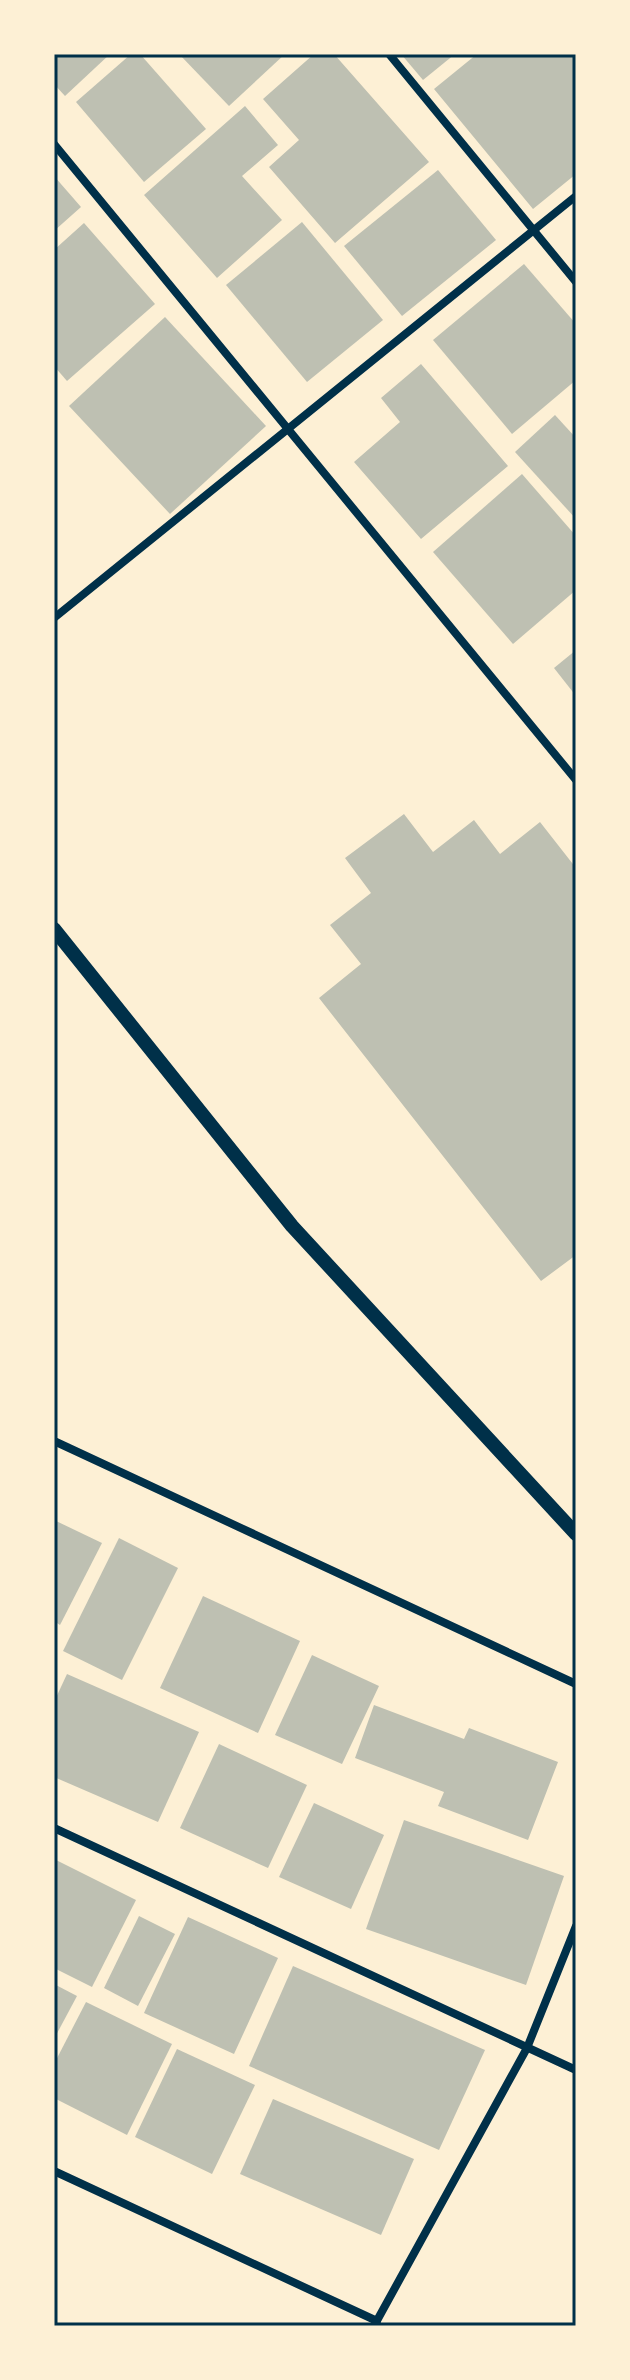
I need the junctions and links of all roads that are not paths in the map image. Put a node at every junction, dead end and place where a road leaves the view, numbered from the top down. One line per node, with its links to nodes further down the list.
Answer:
1 (389, 54): 4 (street)
2 (54, 144): 6 (street)
3 (576, 196): 4 (street)
4 (534, 230): 5 (street); 6 (street)
5 (576, 282)
6 (288, 429): 7 (street); 8 (street)
7 (54, 618)
8 (576, 780)
9 (54, 929): 11 (street)
10 (54, 1441): 12 (street)
11 (576, 1534)
12 (576, 1684)
13 (54, 1828): 15 (street)
14 (576, 1926): 15 (street)
15 (527, 2048): 16 (street); 18 (street)
16 (576, 2070)
17 (54, 2171): 18 (street)
18 (375, 2323)

